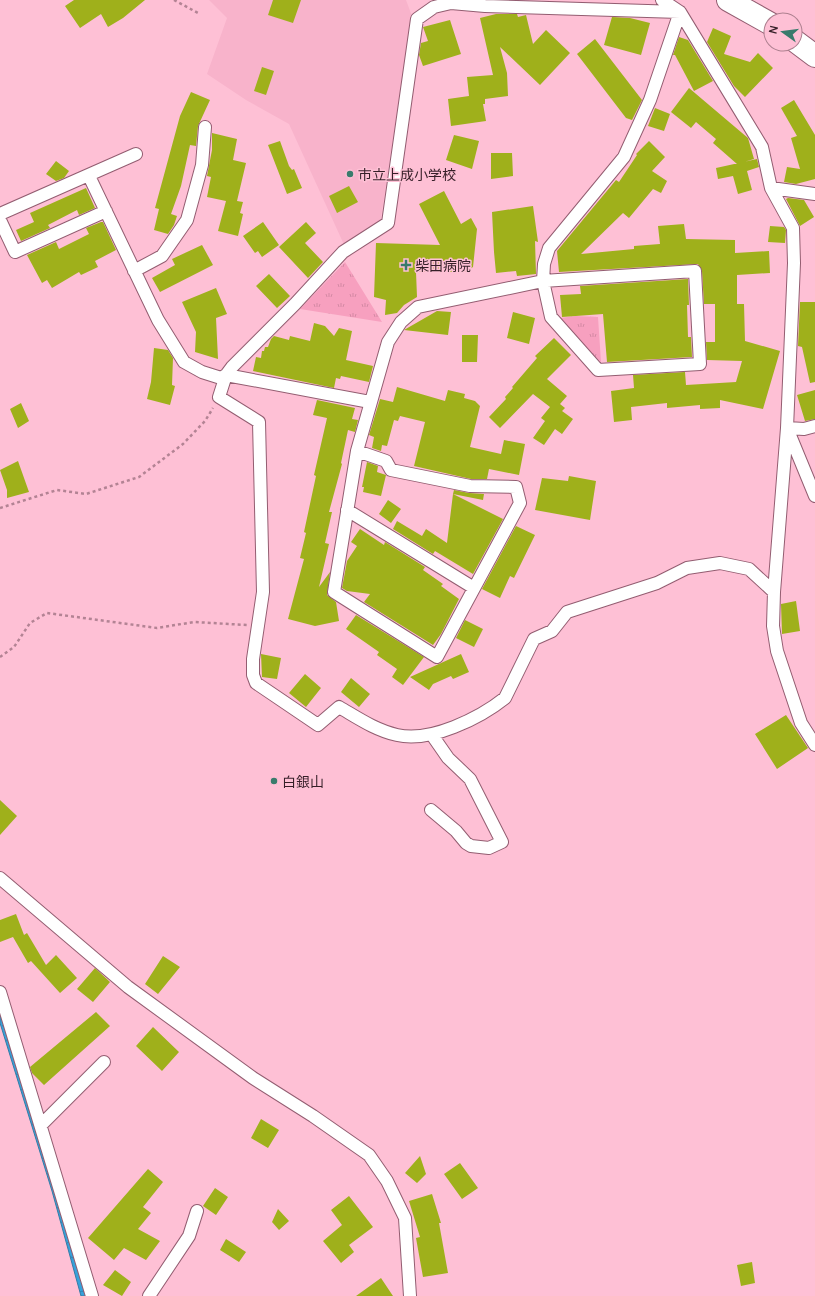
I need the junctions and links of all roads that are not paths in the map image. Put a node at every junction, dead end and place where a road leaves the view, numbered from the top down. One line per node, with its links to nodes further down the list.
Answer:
1 (662, 0): 3 (street)
2 (728, 0): 4 (highway)
3 (680, 12): 12 (street); 18 (street); 19 (street)
4 (763, 20)
5 (803, 41): 7 (street)
6 (803, 47): 8 (highway)
7 (815, 48)
8 (815, 56)
9 (205, 127): 17 (street)
10 (136, 154): 11 (street)
11 (89, 176): 14 (street); 15 (street)
12 (771, 188): 13 (street); 22 (street)
13 (815, 194)
14 (106, 211): 16 (street); 17 (street)
15 (0, 214)
16 (0, 220)
17 (134, 271): 19 (street)
18 (542, 281): 18 (street); 20 (street)
19 (226, 375): 20 (street); 28 (street)
20 (370, 402): 23 (street)
21 (815, 426): 22 (street)
22 (787, 428): 24 (street); 27 (street)
23 (357, 451): 25 (street); 26 (street)
24 (815, 496)
25 (347, 510): 26 (street); 26 (street)
26 (474, 588)
27 (774, 592): 28 (street); 29 (street)
28 (432, 735): 30 (street)
29 (815, 745)
30 (431, 810)
31 (0, 878): 38 (street)
32 (0, 992): 34 (street)
33 (104, 1062): 34 (street)
34 (41, 1125): 36 (street)
35 (197, 1211): 37 (street)
36 (92, 1296)
37 (149, 1296)
38 (410, 1296)

